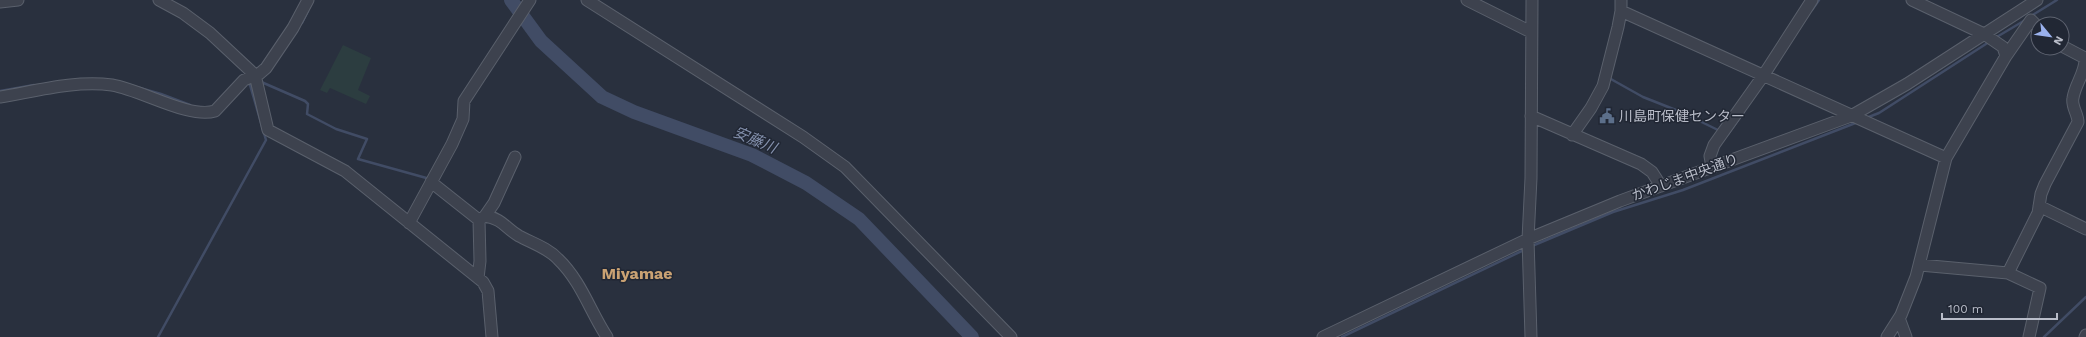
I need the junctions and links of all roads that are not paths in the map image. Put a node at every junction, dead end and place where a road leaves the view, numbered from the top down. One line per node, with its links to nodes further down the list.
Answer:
1 (18, 0): 11 (street)
2 (159, 0): 18 (street)
3 (308, 0): 18 (street)
4 (530, 0): 27 (street)
5 (587, 0): 40 (street)
6 (1467, 0): 14 (street)
7 (1532, 0): 14 (street)
8 (1812, 0): 19 (street)
9 (1912, 0): 15 (street)
10 (2037, 0): 15 (street, かわじま中央通り)
11 (0, 2)
12 (1621, 5): 19 (street); 23 (street)
13 (2030, 21): 17 (street)
14 (1531, 32): 21 (street)
15 (1990, 38): 17 (street); 22 (street, かわじま中央通り)
16 (2070, 50): 29 (street)
17 (2006, 56): 25 (street)
18 (255, 75): 20 (street); 31 (street)
19 (1763, 76): 22 (street); 26 (street)
20 (0, 97)
21 (1531, 116): 23 (street); 33 (street)
22 (1859, 119): 25 (street); 26 (street, かわじま中央通り)
23 (1572, 135): 28 (street)
24 (515, 158): 30 (street)
25 (1946, 158): 34 (street)
26 (1712, 167): 28 (street, かわじま中央通り)
27 (431, 182): 30 (street); 31 (street)
28 (1661, 186): 33 (street, かわじま中央通り)
29 (2039, 206): 32 (street); 35 (street)
30 (482, 218): 36 (street); 39 (street)
31 (409, 223): 36 (street)
32 (2086, 229)
33 (1528, 238): 41 (street, かわじま中央通り); 42 (street)
34 (1920, 265): 35 (street); 37 (street)
35 (2008, 273): 45 (street)
36 (478, 278): 38 (street)
37 (1899, 318): 43 (street); 44 (street)
38 (492, 337)
39 (607, 337)
40 (1011, 337)
41 (1323, 337)
42 (1531, 337)
43 (1887, 337)
44 (1906, 337)
45 (2029, 337)

